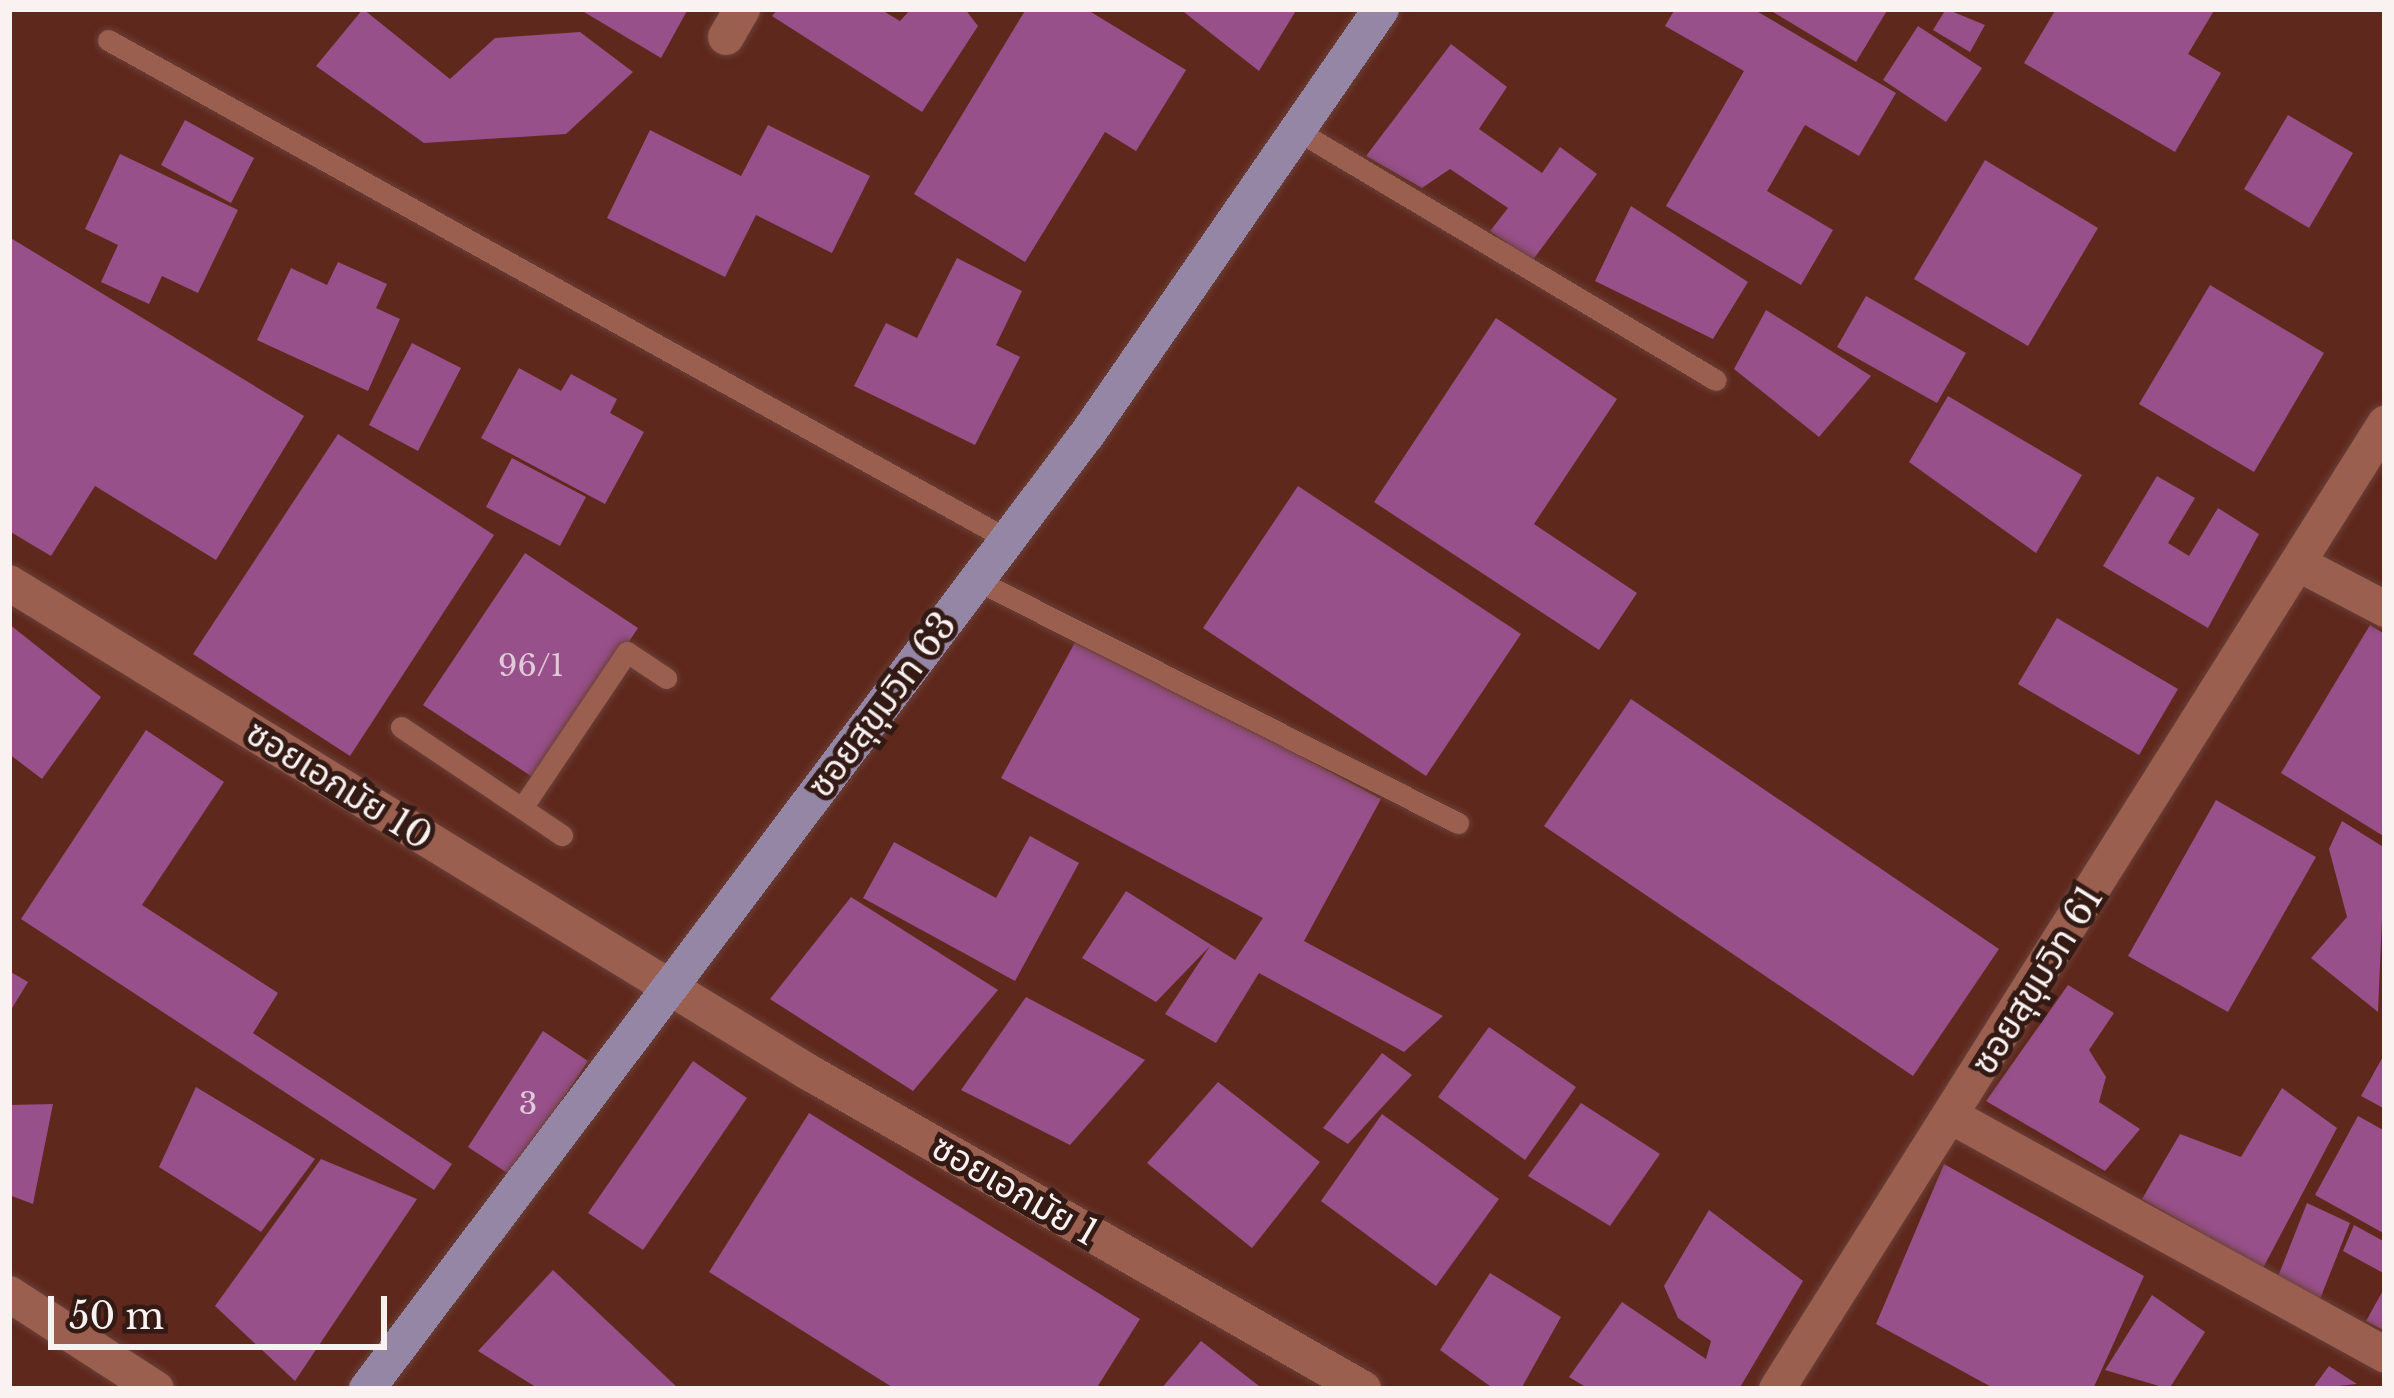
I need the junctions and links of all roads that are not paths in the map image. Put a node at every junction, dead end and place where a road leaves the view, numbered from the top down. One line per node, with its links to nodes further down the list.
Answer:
1 (1381, 9): 3 (main road, ซอยสุขุมวิท 63)
2 (108, 40): 6 (lane)
3 (1293, 128): 4 (lane); 6 (main road, ซอยสุขุมวิท 63)
4 (1716, 380)
5 (2385, 424): 7 (street, ซอยสุขุมวิท 61)
6 (1006, 538): 8 (main road, ซอยสุขุมวิท 63)
7 (2301, 565): 10 (street); 17 (street, ซอยสุขุมวิท 61)
8 (976, 580): 14 (lane); 16 (main road, ซอยสุขุมวิท 63)
9 (9, 583): 16 (street, ซอยเอกมัย 10)
10 (2385, 609)
11 (666, 678): 13 (lane)
12 (401, 727): 13 (lane)
13 (522, 808): 15 (lane)
14 (1457, 823)
15 (562, 835)
16 (669, 988): 21 (main road, ซอยสุขุมวิท 63); 22 (street, ซอยเอกมัย 1)
17 (1951, 1116): 19 (street, ซอยสุขุมวิท 61); 23 (street)
18 (9, 1294): 20 (street)
19 (2385, 1355)
20 (156, 1389)
21 (367, 1389)
22 (1364, 1389)
23 (1777, 1389)

